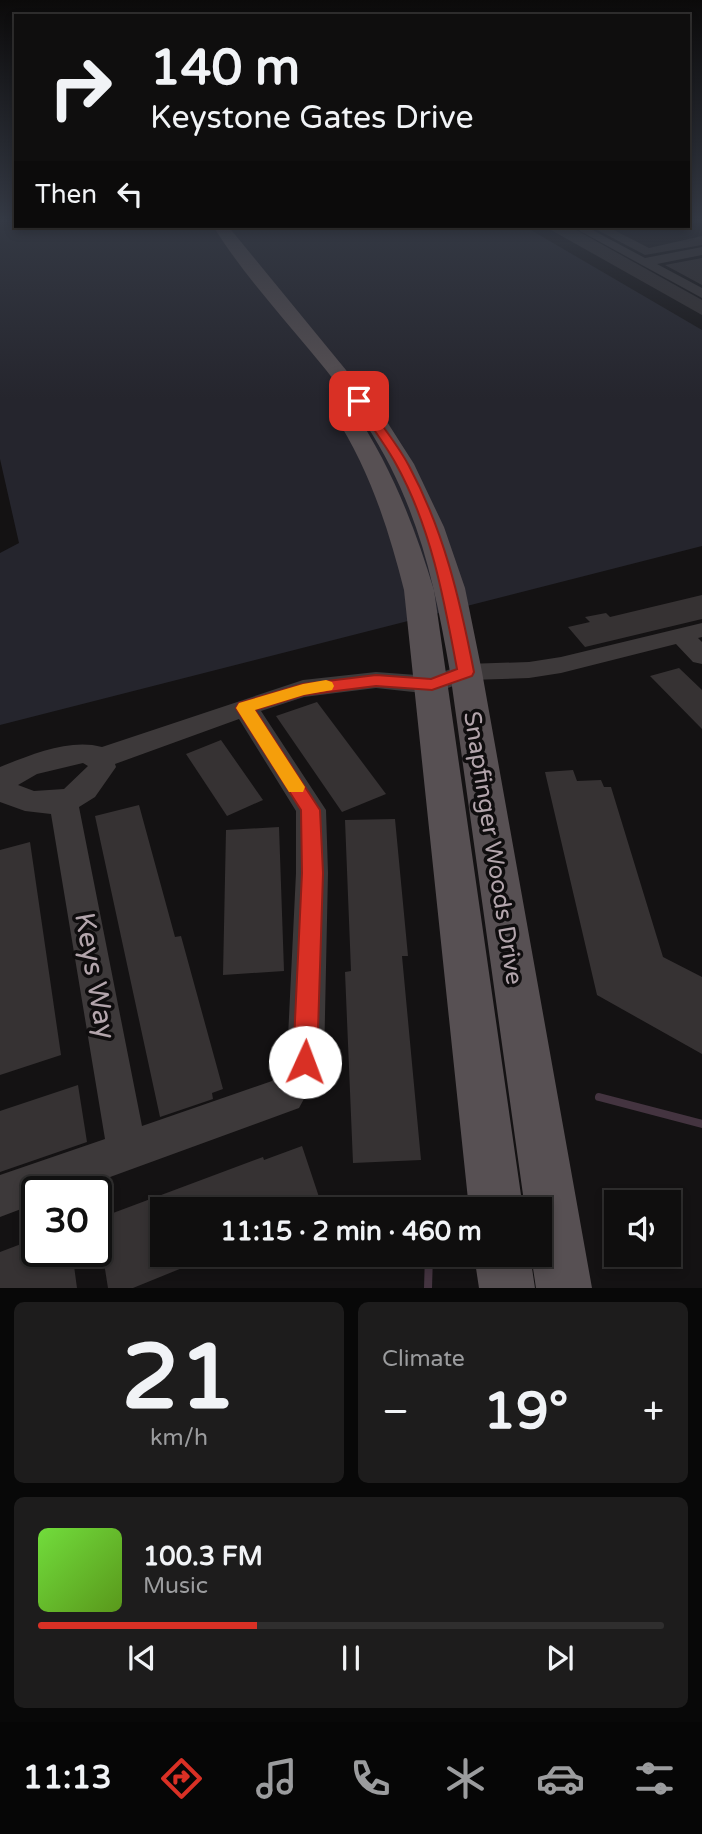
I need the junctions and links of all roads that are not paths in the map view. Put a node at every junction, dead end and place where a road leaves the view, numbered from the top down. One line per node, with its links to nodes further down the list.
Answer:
1 (243, 279): 5 (main road, Snapfinger Woods Drive)
2 (262, 279): 5 (main road, Snapfinger Woods Drive)
3 (675, 279): 4 (street)
4 (702, 294)
5 (378, 447): 8 (main road, Snapfinger Woods Drive)
6 (692, 632): 7 (street); 8 (street)
7 (702, 656)
8 (449, 678): 9 (street); 15 (main road, Snapfinger Woods Drive); 18 (main road, Snapfinger Woods Drive)
9 (245, 708): 10 (street); 13 (street)
10 (99, 760): 11 (street); 12 (street)
11 (1, 788): 12 (street)
12 (63, 800): 13 (street, Keys Way)
13 (127, 1151): 14 (street)
14 (0, 1196)
15 (495, 1197)
16 (503, 1267): 17 (main road)
17 (506, 1288)
18 (564, 1288)

